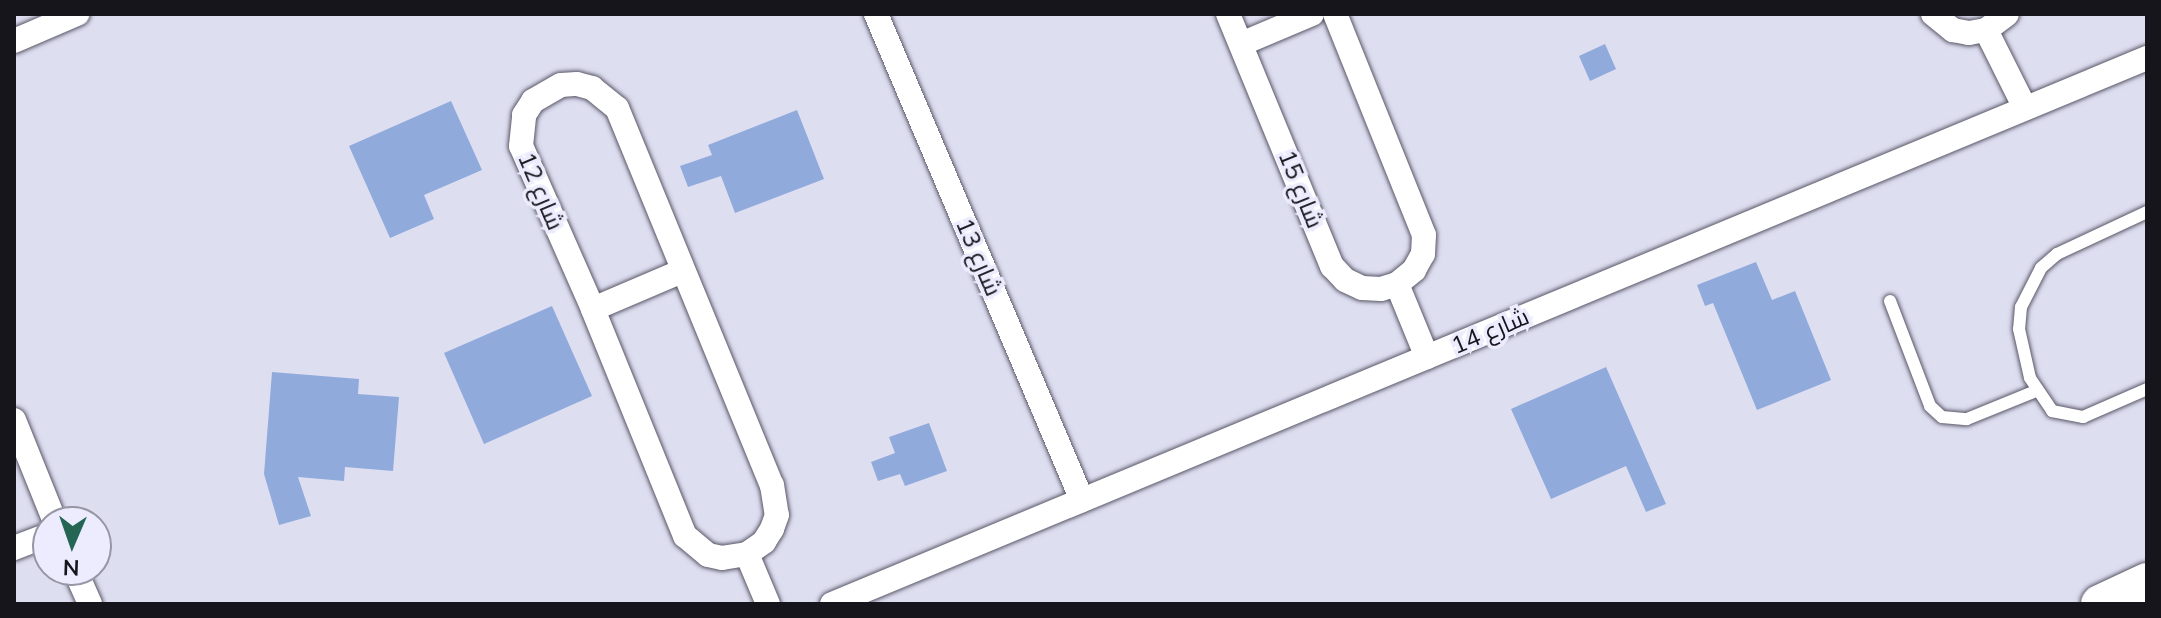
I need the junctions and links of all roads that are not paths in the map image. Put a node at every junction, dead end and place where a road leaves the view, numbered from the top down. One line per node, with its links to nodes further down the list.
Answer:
1 (77, 14): 9 (street)
2 (876, 14): 22 (street, شارع 13)
3 (1228, 14): 10 (street, شارع 15)
4 (1312, 14): 10 (street)
5 (1335, 14): 15 (street)
6 (1933, 14): 8 (street)
7 (2007, 14): 8 (street)
8 (1986, 30): 12 (street)
9 (14, 41)
10 (1241, 44): 15 (street, شارع 15)
11 (2147, 58): 12 (street, شارع 14)
12 (2025, 108): 18 (street, شارع 14)
13 (2147, 212): 20 (lane)
14 (682, 271): 17 (street); 17 (street, شارع 12); 24 (street, شارع 12)
15 (1397, 284): 18 (street)
16 (1890, 301): 20 (lane)
17 (593, 309): 24 (street, شارع 12)
18 (1427, 357): 22 (street, شارع 14)
19 (2147, 389): 20 (lane)
20 (2036, 391)
21 (14, 420): 23 (street)
22 (1082, 500): 27 (street, شارع 14)
23 (49, 506)
24 (747, 554): 26 (street)
25 (2147, 582): 28 (main road)
26 (768, 604)
27 (832, 604)
28 (2100, 604)

